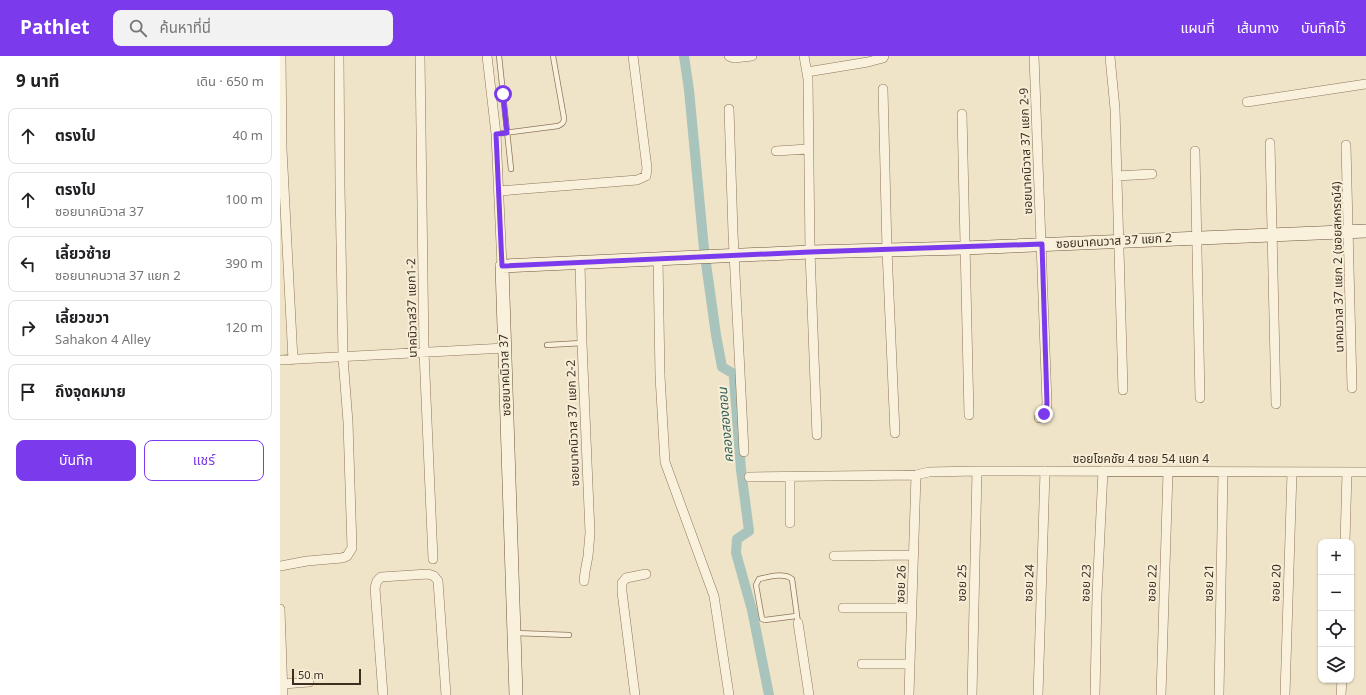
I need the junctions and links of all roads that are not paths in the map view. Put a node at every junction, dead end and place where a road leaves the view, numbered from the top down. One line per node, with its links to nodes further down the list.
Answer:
1 (281, 56): 50 (street)
2 (339, 56): 48 (street)
3 (420, 56): 47 (street, นาคนิวาส37 แยก1-2)
4 (488, 56): 21 (street, ซอยนาคนิวาส 37)
5 (499, 56): 20 (lane)
6 (553, 56): 20 (lane)
7 (633, 56): 30 (street)
8 (728, 56): 9 (street)
9 (752, 56)
10 (804, 56): 14 (street)
11 (884, 56): 14 (street)
12 (1034, 56): 36 (street, ซอยนาคนิวาส 37 แยก 2-9)
13 (1110, 57): 29 (street)
14 (808, 76): 24 (street)
15 (1366, 84): 17 (street)
16 (883, 89): 38 (street)
17 (1247, 102)
18 (729, 109): 40 (street)
19 (962, 114): 37 (street)
20 (507, 133): 21 (lane); 27 (lane)
21 (496, 134): 30 (street, ซอยนาคนิวาส 37)
22 (1270, 143): 33 (street)
23 (1346, 145): 32 (street, นาคนวาส 37 แยก 2 (ซอยสหกรณ์4))
24 (808, 149): 25 (street); 39 (street)
25 (776, 150)
26 (1195, 151): 34 (street)
27 (511, 169)
28 (1152, 174): 29 (street)
29 (1117, 176): 35 (street)
30 (499, 190): 43 (street, ซอยนาคนิวาส 37)
31 (1366, 231): 32 (street, ซอยนาคนวาส 37 แยก 2)
32 (1349, 232): 33 (street, ซอยนาคนวาส 37 แยก 2); 51 (street, นาคนวาส 37 แยก 2 (ซอยสหกรณ์4))
33 (1273, 235): 34 (street, ซอยนาคนวาส 37 แยก 2); 54 (street)
34 (1196, 237): 35 (street, ซอยนาคนวาส 37 แยก 2); 53 (street)
35 (1119, 240): 36 (street, ซอยนาคนวาส 37 แยก 2); 52 (street)
36 (1042, 244): 37 (street, ซอยนาคนวาส 37 แยก 2); 56 (street, ซอยนาคนิวาส 37 แยก 2-9)
37 (964, 248): 38 (street, ซอยนาคนวาส 37 แยก 2); 55 (street)
38 (887, 250): 39 (street, ซอยนาคนวาส 37 แยก 2); 57 (street)
39 (810, 252): 40 (street, ซอยนาคนวาส 37 แยก 2); 58 (street)
40 (734, 255): 41 (street, ซอยนาคนวาส 37 แยก 2); 59 (street)
41 (658, 259): 42 (street, ซอยนาคนวาส 37 แยก 2); 95 (street)
42 (580, 263): 43 (street, ซอยนาคนวาส 37 แยก 2); 44 (street, ซอยนาคนิวาส 37 แยก 2-2)
43 (502, 266): 46 (street, ซอยนาคนิวาส 37)
44 (582, 343): 45 (lane); 78 (street, ซอยนาคนิวาส 37 แยก 2-2)
45 (547, 345)
46 (504, 348): 47 (street); 83 (street, ซอยนาคนิวาส 37)
47 (424, 352): 48 (street); 75 (street, นาคนิวาส37 แยก1-2)
48 (343, 358): 50 (street); 76 (street)
49 (280, 360): 50 (street)
50 (293, 360)
51 (1352, 388)
52 (1123, 390)
53 (1200, 398)
54 (1276, 404)
55 (969, 415)
56 (1039, 418)
57 (895, 433)
58 (817, 435)
59 (744, 452)
60 (977, 471): 61 (street, ซอยโชคชัย 4 ซอย 54 แยก 4); 68 (street, ซอยโชคชัย 4 ซอย 54 แยก 4); 98 (street, ซอย 25)
61 (1045, 471): 62 (street, ซอยโชคชัย 4 ซอย 54 แยก 4); 99 (street, ซอย 24)
62 (1103, 471): 63 (street, ซอยโชคชัย 4 ซอย 54 แยก 4); 100 (street, ซอย 23)
63 (1168, 472): 64 (street, ซอยโชคชัย 4 ซอย 54 แยก 4); 101 (street, ซอย 22)
64 (1223, 472): 65 (street, ซอยโชคชัย 4 ซอย 54 แยก 4); 102 (street, ซอย 21)
65 (1292, 472): 66 (street, ซอยโชคชัย 4 ซอย 54 แยก 4); 103 (street, ซอย 20)
66 (1347, 472): 67 (street, ซอยโชคชัย 4 ซอย 54 แยก 4); 72 (street)
67 (1366, 472)
68 (916, 475): 69 (street, ซอยโชคชัย 4 ซอย 54 แยก 4); 73 (street, ซอย 26)
69 (790, 476): 70 (street, ซอยโชคชัย 4 ซอย 54 แยก 4); 71 (street)
70 (750, 477)
71 (790, 523)
72 (1345, 539)
73 (914, 555): 74 (street); 80 (street, ซอย 26)
74 (834, 556)
75 (433, 559)
76 (280, 566)
77 (646, 574): 94 (street)
78 (584, 581)
79 (844, 608): 80 (street)
80 (912, 608): 86 (street, ซอย 26)
81 (280, 609): 89 (street)
82 (797, 620): 82 (lane); 96 (street)
83 (514, 633): 84 (lane); 93 (street, ซอยนาคนิวาส 37)
84 (569, 635)
85 (862, 664): 86 (street)
86 (910, 664): 97 (street, ซอย 26)
87 (309, 682): 89 (street)
88 (1342, 683): 104 (street)
89 (283, 684): 90 (street)
90 (284, 695)
91 (383, 695): 92 (street)
92 (446, 695)
93 (516, 695)
94 (635, 695)
95 (729, 695)
96 (810, 695)
97 (909, 695)
98 (972, 695)
99 (1038, 695)
100 (1095, 695)
101 (1161, 695)
102 (1219, 695)
103 (1285, 695)
104 (1341, 695)

